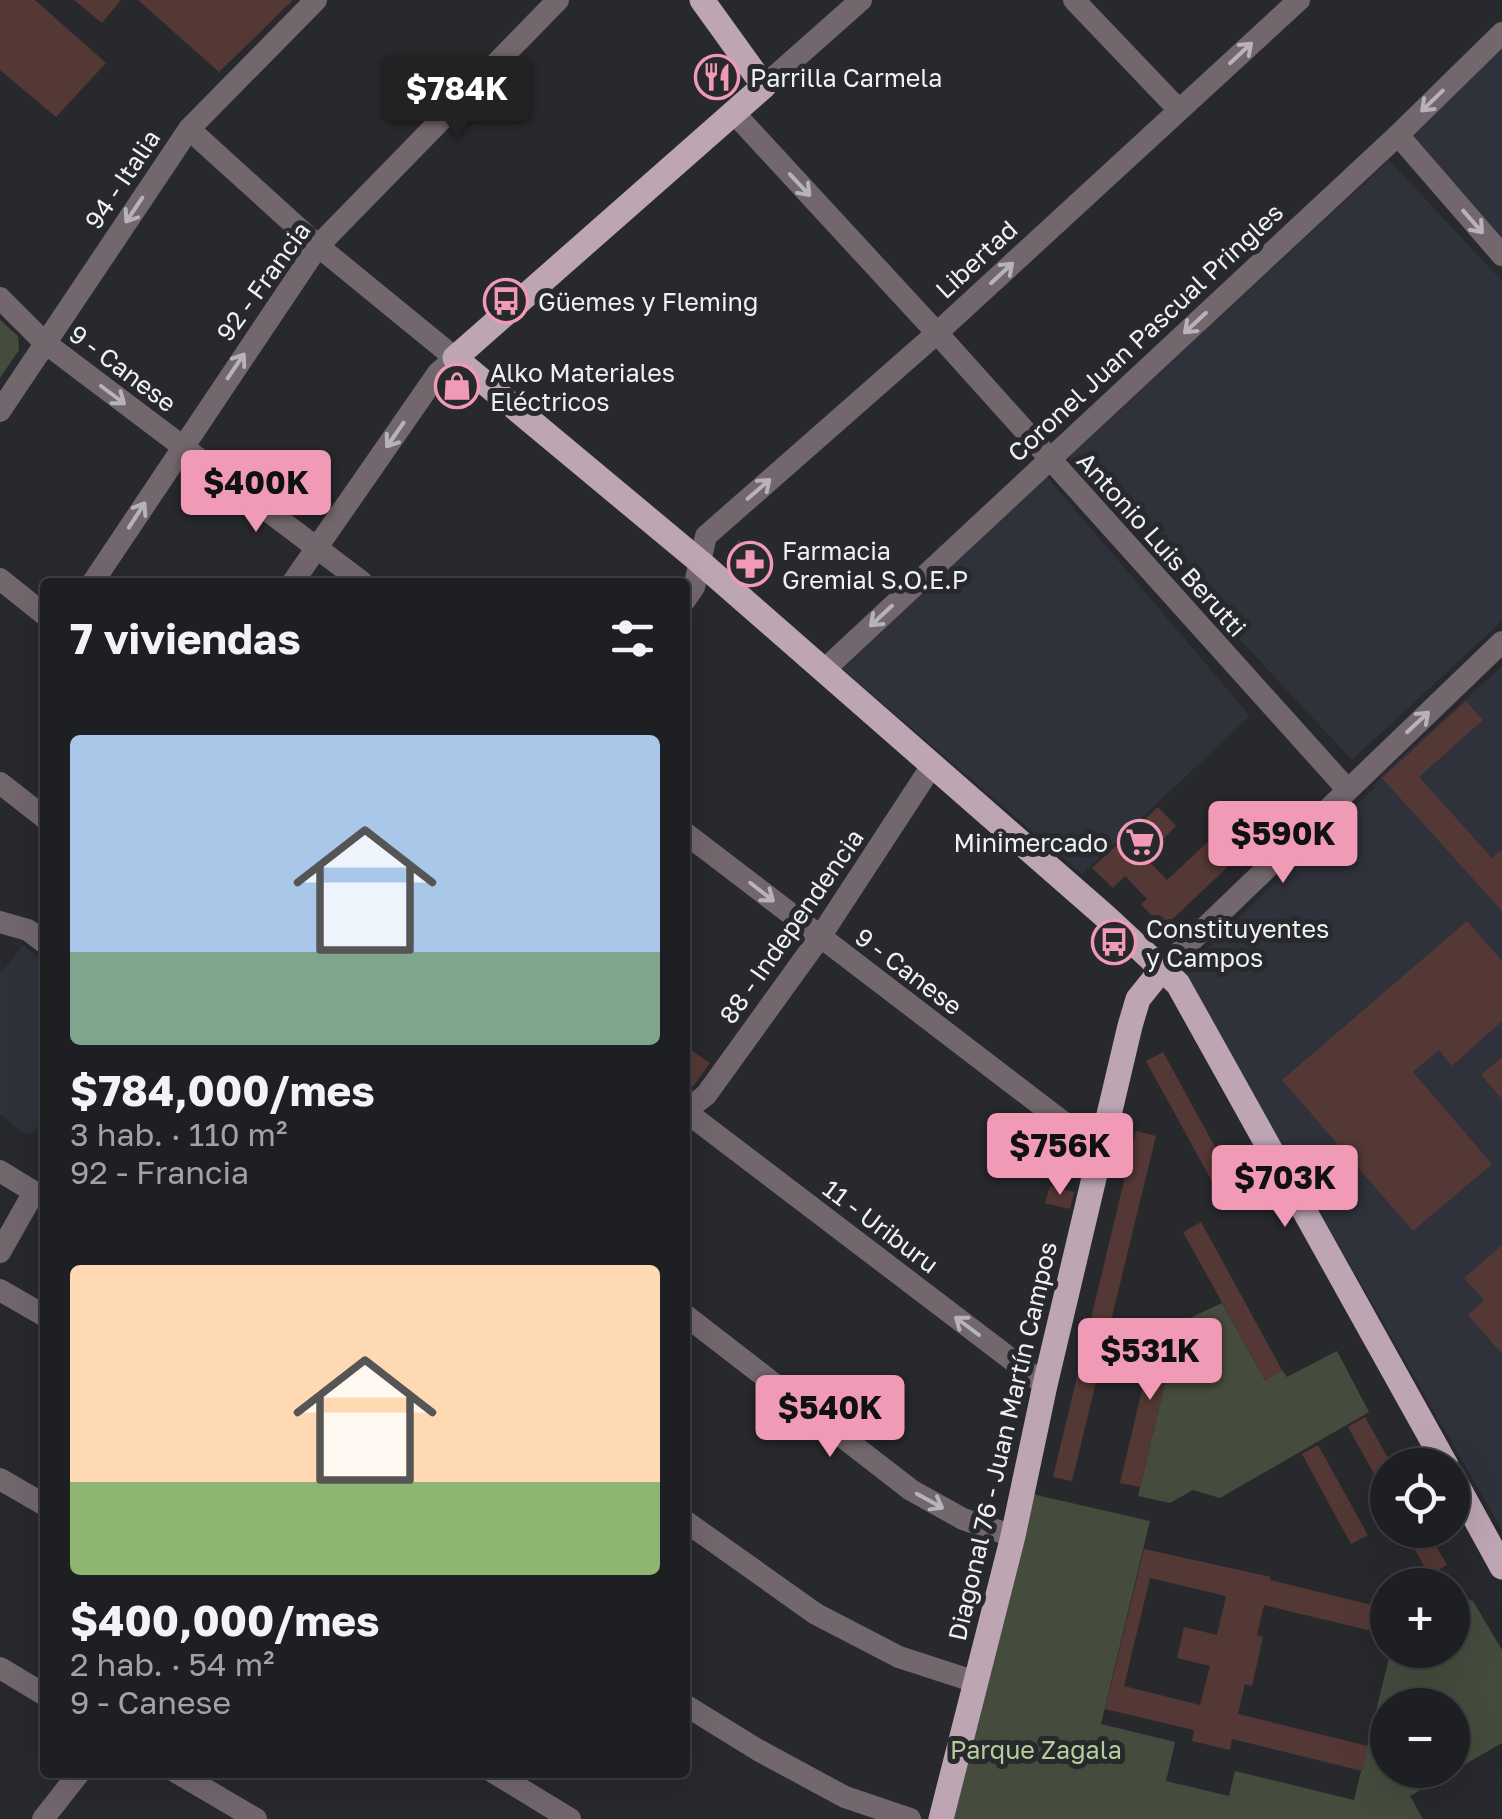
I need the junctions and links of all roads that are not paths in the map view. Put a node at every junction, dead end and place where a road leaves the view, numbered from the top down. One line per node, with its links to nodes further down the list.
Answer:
1 (316, 0): 11 (street, 94 - Italia)
2 (558, 0): 13 (street, 92 - Francia)
3 (702, 0): 8 (main road)
4 (861, 0): 8 (street)
5 (1074, 0): 9 (street)
6 (1299, 0): 9 (street, Libertad, one-way to 6)
7 (1502, 33): 12 (street, Coronel Juan Pascual Pringles, one-way to 12)
8 (764, 86): 10 (main road)
9 (1179, 110): 16 (street, Libertad, one-way to 9)
10 (734, 114): 16 (street, Antonio Luis Berutti, one-way to 16); 18 (main road)
11 (188, 129): 13 (street); 17 (street, 94 - Italia, one-way to 17)
12 (1398, 135): 14 (street, one-way to 14); 21 (street, Coronel Juan Pascual Pringles, one-way to 21)
13 (318, 246): 18 (street); 20 (street, 92 - Francia, one-way to 13)
14 (1502, 256)
15 (0, 298): 17 (street, 9 - Canese)
16 (937, 333): 21 (street, Antonio Luis Berutti); 23 (street, Libertad, one-way to 16)
17 (44, 342): 19 (street, 94 - Italia); 20 (street, 9 - Canese, one-way to 20)
18 (454, 358): 22 (street, one-way to 22); 23 (main road)
19 (0, 411)
20 (182, 447): 22 (street, 9 - Canese); 24 (street, 92 - Francia, one-way to 20)
21 (1048, 460): 31 (street, Coronel Juan Pascual Pringles, one-way to 31); 34 (street, Antonio Luis Berutti)
22 (316, 547): 25 (street); 26 (street, 9 - Canese)
23 (700, 562): 28 (street, Libertad); 31 (main road)
24 (96, 578)
25 (297, 578)
26 (357, 578)
27 (0, 580): 29 (street)
28 (690, 592)
29 (40, 611)
30 (1502, 642): 34 (street, one-way to 30)
31 (824, 670): 32 (main road)
32 (933, 764): 38 (street, 88 - Independencia); 40 (main road)
33 (0, 784): 35 (street)
34 (1348, 789): 40 (street)
35 (40, 814)
36 (690, 836): 38 (street, 9 - Canese, one-way to 38)
37 (0, 922): 39 (street)
38 (820, 938): 41 (street, 88 - Independencia); 43 (street, 9 - Canese)
39 (40, 939)
40 (1163, 968): 43 (main road, Diagonal 76 - Juan Martín Campos); 51 (main road)
41 (690, 1107)
42 (690, 1115): 50 (street, 11 - Uriburu, one-way to 42)
43 (1100, 1151): 50 (main road, Diagonal 76 - Juan Martín Campos)
44 (0, 1171): 45 (street)
45 (40, 1193): 46 (street)
46 (0, 1252)
47 (0, 1290): 48 (street)
48 (40, 1313)
49 (690, 1320): 56 (street, one-way to 56)
50 (1045, 1385): 56 (main road, Diagonal 76 - Juan Martín Campos)
51 (1437, 1448)
52 (0, 1479): 53 (street)
53 (40, 1503)
54 (1470, 1509): 57 (main road)
55 (690, 1525): 59 (street)
56 (1012, 1536): 59 (main road, Diagonal 76 - Juan Martín Campos)
57 (1502, 1567)
58 (0, 1668): 60 (street)
59 (976, 1682): 69 (main road, Diagonal 76 - Juan Martín Campos)
60 (40, 1692)
61 (690, 1708): 68 (street)
62 (75, 1778): 66 (street)
63 (503, 1778): 67 (street)
64 (209, 1780): 65 (street)
65 (248, 1817)
66 (43, 1819)
67 (570, 1819)
68 (910, 1819)
69 (940, 1819)

